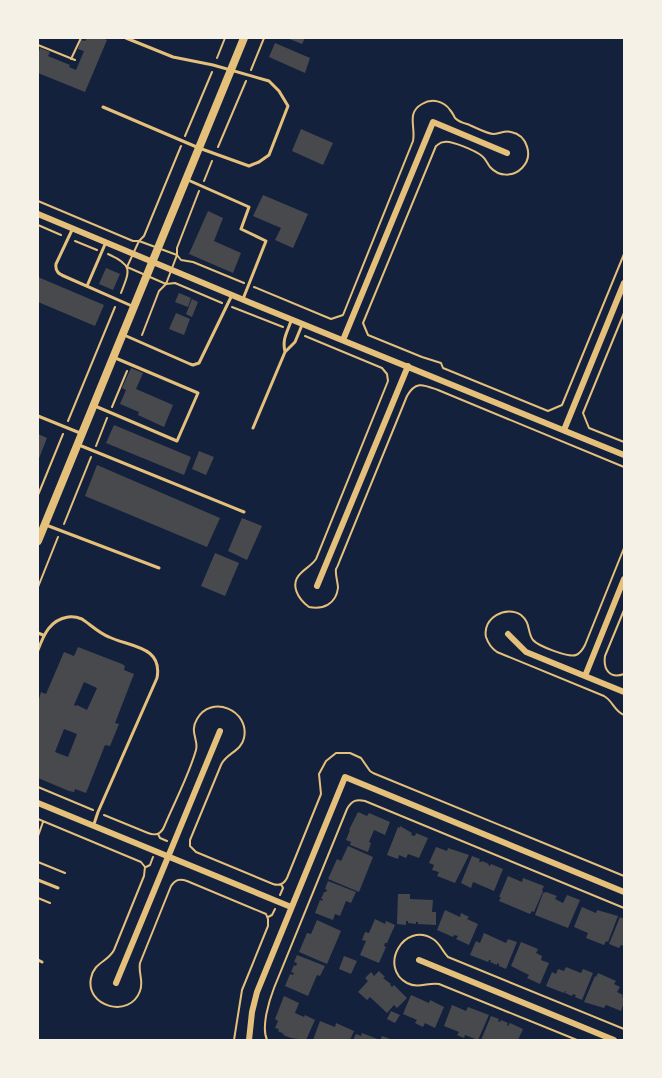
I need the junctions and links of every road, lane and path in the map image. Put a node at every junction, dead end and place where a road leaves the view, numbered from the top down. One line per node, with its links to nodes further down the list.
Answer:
1 (81, 38): 7 (path)
2 (126, 38): 9 (lane)
3 (225, 38): 9 (path)
4 (244, 38): 10 (main road)
5 (264, 38): 11 (path)
6 (38, 45): 7 (path)
7 (71, 58): 8 (path)
8 (75, 60)
9 (214, 66): 10 (lane); 13 (path)
10 (231, 70): 11 (lane); 14 (main road)
11 (248, 75): 16 (path); 16 (lane)
12 (103, 107): 13 (lane)
13 (183, 141): 14 (lane); 19 (path)
14 (199, 148): 16 (lane); 17 (main road)
15 (507, 153): 42 (street)
16 (216, 154): 18 (path)
17 (186, 180): 18 (lane); 27 (main road)
18 (201, 186): 29 (lane); 29 (path)
19 (38, 201)
20 (38, 214): 22 (street)
21 (38, 225): 23 (path)
22 (73, 228): 23 (lane); 24 (street)
23 (68, 238): 25 (path); 30 (lane)
24 (106, 242): 25 (lane); 27 (street)
25 (102, 252): 30 (lane); 33 (path)
26 (624, 254): 29 (path)
27 (153, 262): 31 (street); 35 (main road)
28 (624, 283): 53 (street)
29 (248, 285): 32 (lane)
30 (87, 286): 33 (lane)
31 (232, 295): 32 (street); 34 (lane)
32 (243, 299): 37 (street)
33 (118, 300): 35 (lane); 51 (path)
34 (227, 305): 39 (path); 43 (lane); 43 (path)
35 (134, 307): 41 (main road)
36 (624, 313): 55 (path)
37 (292, 320): 38 (street); 39 (lane)
38 (303, 324): 40 (lane); 42 (street)
39 (288, 329): 44 (lane)
40 (299, 333): 44 (lane); 59 (path)
41 (122, 334): 43 (lane); 45 (main road)
42 (343, 340): 47 (street)
43 (139, 342)
44 (285, 352): 52 (lane)
45 (113, 357): 46 (lane); 48 (main road)
46 (130, 364): 49 (path); 49 (lane)
47 (408, 366): 53 (street); 68 (street)
48 (93, 405): 49 (lane); 54 (main road)
49 (110, 412): 57 (path)
50 (38, 416): 51 (lane)
51 (66, 427): 54 (lane); 60 (path)
52 (253, 428)
53 (564, 430): 58 (street)
54 (82, 434): 56 (main road)
55 (624, 442)
56 (77, 444): 57 (lane); 62 (main road)
57 (94, 451): 61 (lane); 63 (path)
58 (624, 455)
59 (624, 467)
60 (38, 495)
61 (244, 512)
62 (44, 525): 63 (lane); 64 (main road)
63 (61, 531): 66 (lane); 69 (path)
64 (38, 541)
65 (624, 548): 78 (path)
66 (159, 568)
67 (624, 579): 76 (street)
68 (317, 585)
69 (38, 587)
70 (624, 610): 75 (path)
71 (38, 633): 73 (lane)
72 (508, 633): 76 (street)
73 (43, 635): 74 (lane); 82 (lane)
74 (38, 648)
75 (624, 674)
76 (585, 676): 77 (street)
77 (624, 692)
78 (624, 716)
79 (220, 731): 87 (street)
80 (38, 788): 82 (path)
81 (38, 803): 85 (street)
82 (98, 812): 85 (lane); 90 (path)
83 (38, 819): 84 (path)
84 (43, 822): 86 (path); 102 (path)
85 (93, 826): 87 (street)
86 (38, 836)
87 (167, 857): 96 (street); 101 (street)
88 (38, 862): 89 (path)
89 (65, 873)
90 (624, 876)
91 (38, 880): 92 (lane)
92 (58, 888)
93 (624, 892): 96 (street)
94 (38, 898): 95 (path)
95 (50, 903)
96 (291, 907): 103 (street)
97 (624, 908): 104 (path)
98 (38, 960): 100 (lane)
99 (418, 960): 105 (street)
100 (42, 962)
101 (116, 983)
102 (234, 1041)
103 (249, 1041)
104 (267, 1041)
105 (614, 1041)

